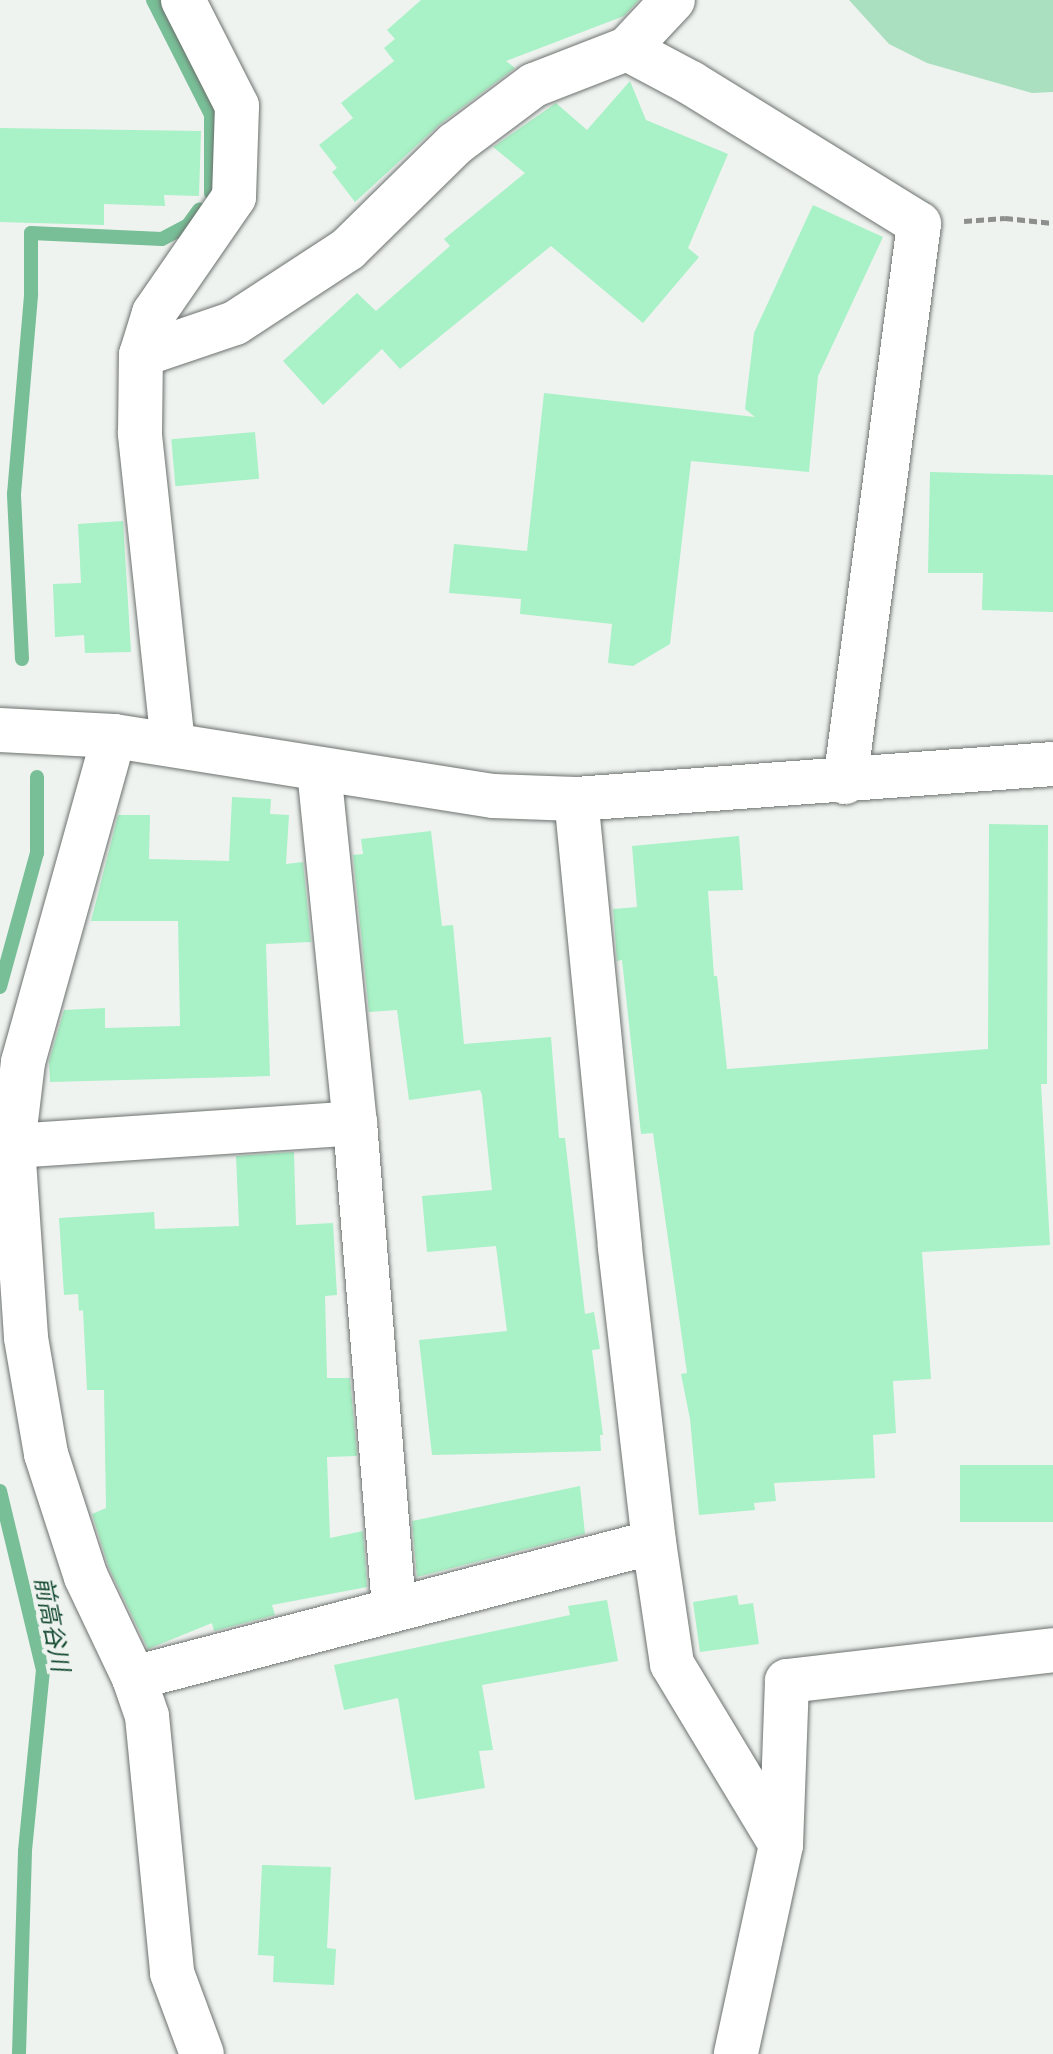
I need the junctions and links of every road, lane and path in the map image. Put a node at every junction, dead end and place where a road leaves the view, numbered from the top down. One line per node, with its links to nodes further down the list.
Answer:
1 (183, 0): 6 (street)
2 (673, 0): 3 (street)
3 (627, 49): 5 (street); 6 (street)
4 (1053, 223): 5 (path)
5 (919, 224): 12 (street)
6 (141, 355): 9 (street)
7 (0, 730): 8 (street)
8 (114, 736): 9 (street); 15 (street)
9 (173, 744): 11 (street)
10 (1053, 764): 12 (street)
11 (319, 770): 13 (street); 14 (street)
12 (845, 782): 13 (street)
13 (576, 799): 16 (street)
14 (355, 1123): 15 (street); 17 (street)
15 (13, 1146): 19 (street)
16 (654, 1542): 17 (street); 20 (street)
17 (394, 1609): 19 (street)
18 (1053, 1650): 20 (street)
19 (134, 1678): 21 (street)
20 (781, 1845): 22 (street)
21 (202, 2054)
22 (736, 2054)

